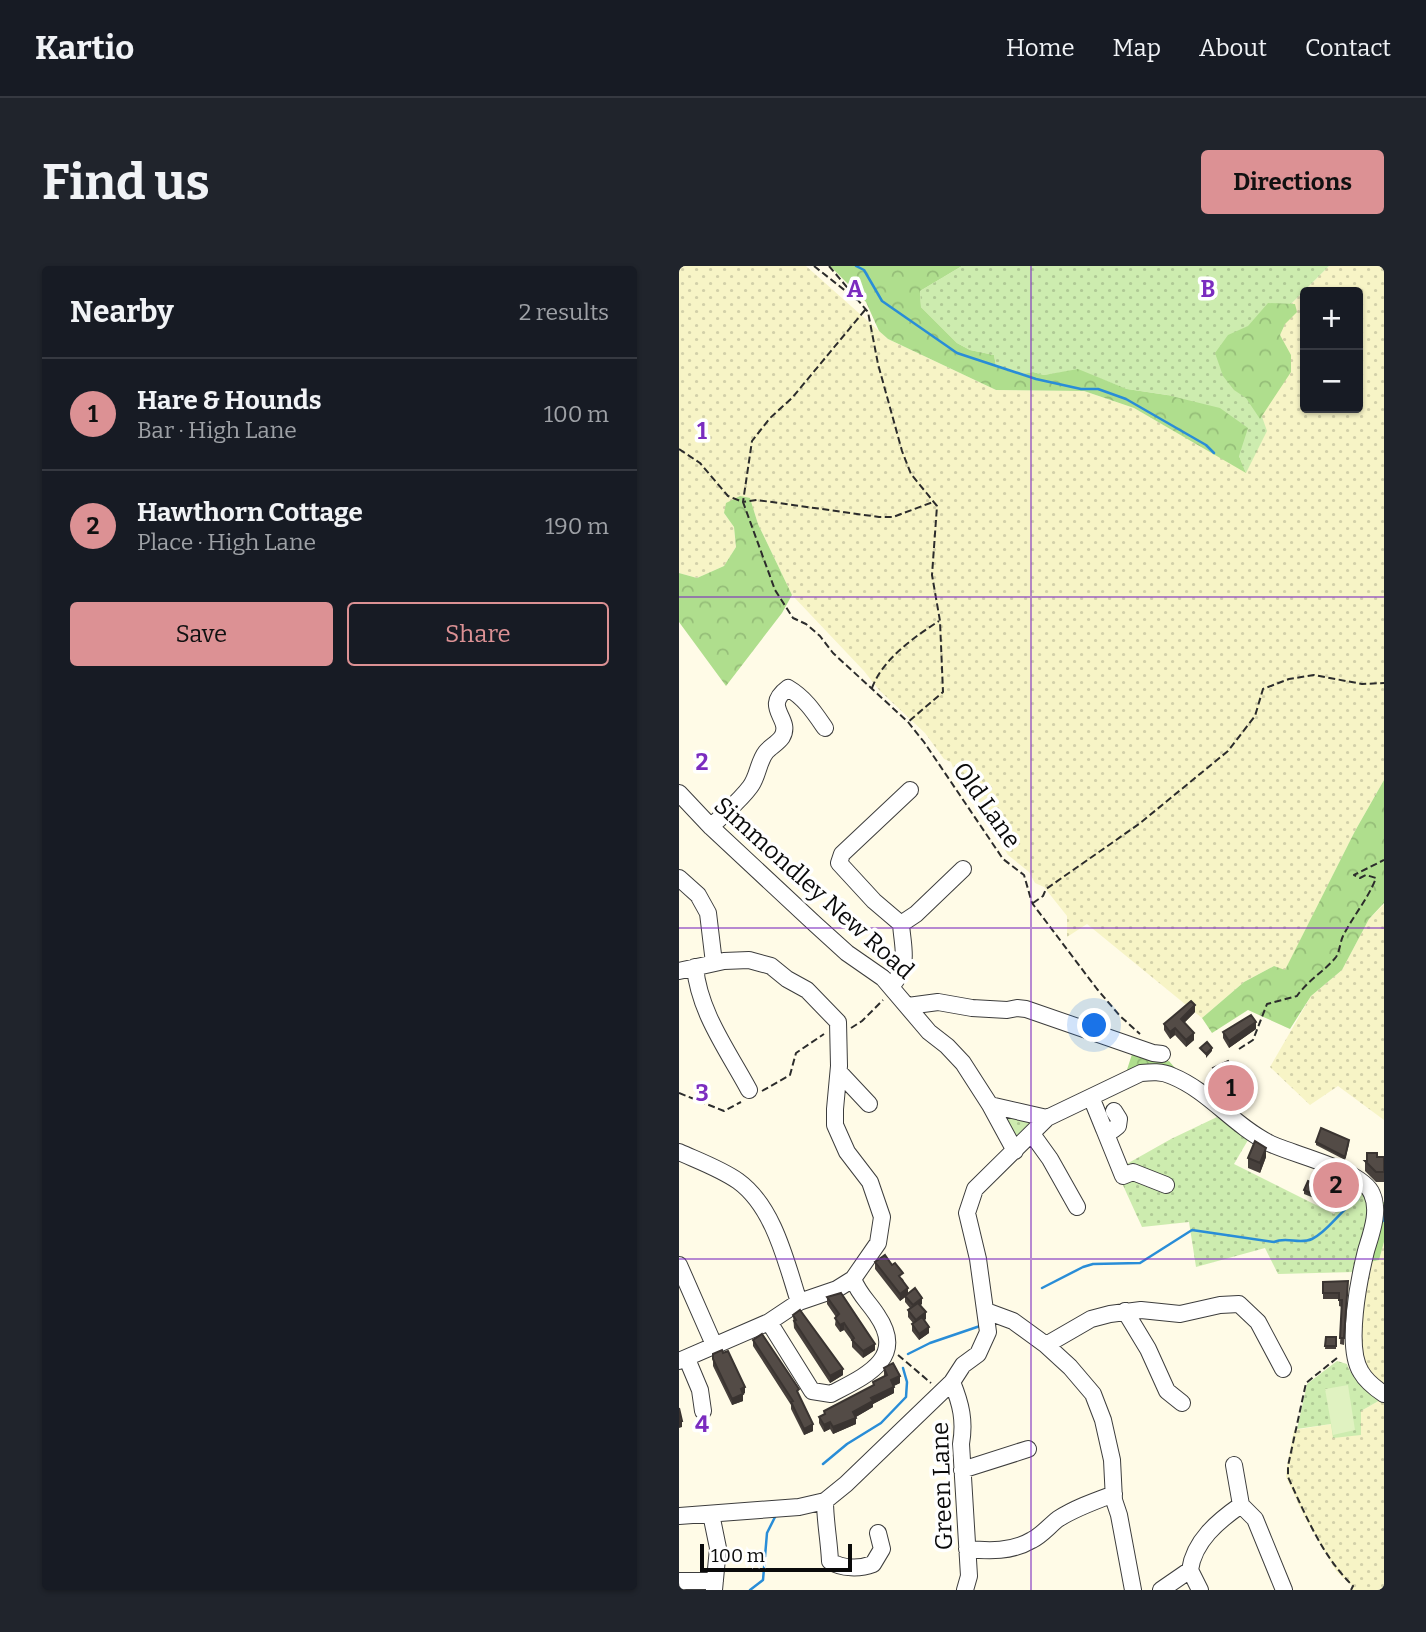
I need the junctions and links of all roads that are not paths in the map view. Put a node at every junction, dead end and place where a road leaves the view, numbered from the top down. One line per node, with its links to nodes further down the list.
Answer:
1 (816, 723): 4 (street)
2 (910, 790): 7 (street)
3 (679, 793): 4 (street, Simmondley New Road)
4 (711, 827): 10 (street, Simmondley New Road)
5 (963, 869): 7 (street)
6 (679, 878): 8 (street)
7 (901, 924): 10 (street)
8 (715, 963): 9 (street); 13 (street)
9 (687, 969): 14 (street)
10 (893, 989): 11 (street, Simmondley New Road)
11 (908, 1006): 12 (street); 17 (street, Simmondley New Road)
12 (1162, 1054)
13 (839, 1072): 16 (street); 27 (street)
14 (751, 1094)
15 (1091, 1097): 19 (street); 20 (street); 37 (street)
16 (869, 1104)
17 (990, 1105): 19 (street); 22 (street, Simmondley New Road)
18 (1114, 1111): 20 (street)
19 (1047, 1118): 21 (street)
20 (1104, 1129): 24 (street)
21 (1032, 1134): 22 (street); 25 (street)
22 (1015, 1151): 29 (street)
23 (679, 1152): 28 (street)
24 (1166, 1185)
25 (1077, 1207)
26 (679, 1265): 33 (street)
27 (853, 1279): 28 (street); 31 (street)
28 (799, 1302): 31 (street)
29 (986, 1311): 32 (street); 36 (street)
30 (1125, 1311): 32 (street); 35 (street); 38 (street)
31 (769, 1322): 33 (street)
32 (1046, 1345): 43 (street)
33 (715, 1347): 34 (street)
34 (683, 1360): 39 (street)
35 (1283, 1368)
36 (952, 1382): 42 (street, Green Lane); 44 (street)
37 (1384, 1394)
38 (1182, 1403)
39 (703, 1411)
40 (1028, 1449): 42 (street)
41 (1234, 1465): 45 (street)
42 (962, 1470): 49 (street, Green Lane)
43 (1114, 1494): 49 (street); 54 (street)
44 (825, 1501): 46 (street); 48 (street)
45 (1241, 1505): 50 (street); 57 (street)
46 (711, 1514): 47 (street); 52 (street)
47 (679, 1516)
48 (878, 1533)
49 (967, 1549): 53 (street, Green Lane)
50 (1190, 1570): 55 (street); 56 (street)
51 (679, 1581): 52 (street)
52 (714, 1586)
53 (965, 1590)
54 (1133, 1590)
55 (1161, 1590)
56 (1200, 1590)
57 (1284, 1590)

